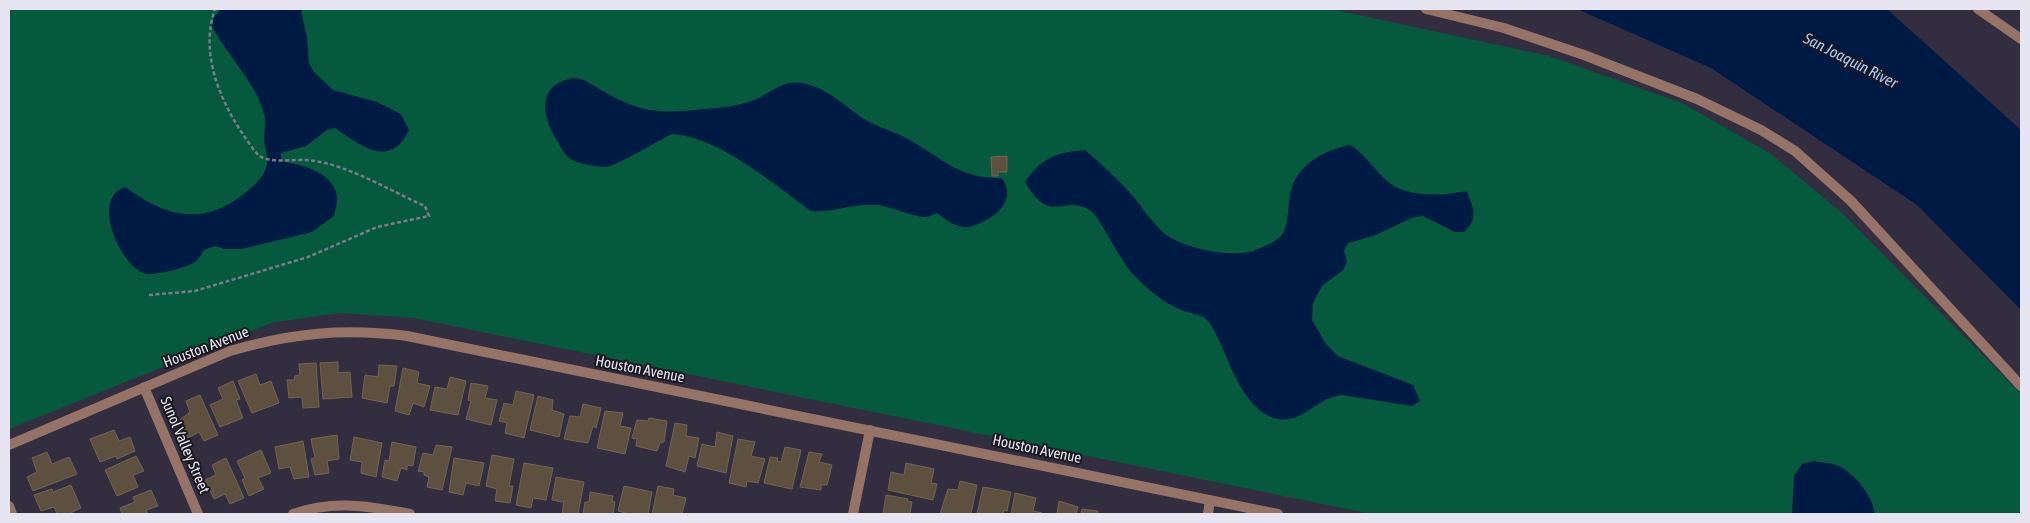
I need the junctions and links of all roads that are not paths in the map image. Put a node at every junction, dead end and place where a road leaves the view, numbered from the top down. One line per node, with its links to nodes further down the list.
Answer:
1 (1426, 9): 4 (street)
2 (1978, 9): 3 (street)
3 (2021, 39)
4 (2021, 386)
5 (144, 387): 6 (street, Houston Avenue); 7 (street, Houston Avenue); 11 (street, Sunol Valley Street)
6 (870, 430): 8 (street, Houston Avenue); 14 (street)
7 (9, 445)
8 (1210, 500): 15 (street); 16 (street, Houston Avenue)
9 (9, 506): 10 (street)
10 (12, 514)
11 (198, 514)
12 (293, 514): 13 (street)
13 (410, 514)
14 (853, 514)
15 (1208, 514)
16 (1278, 514)

